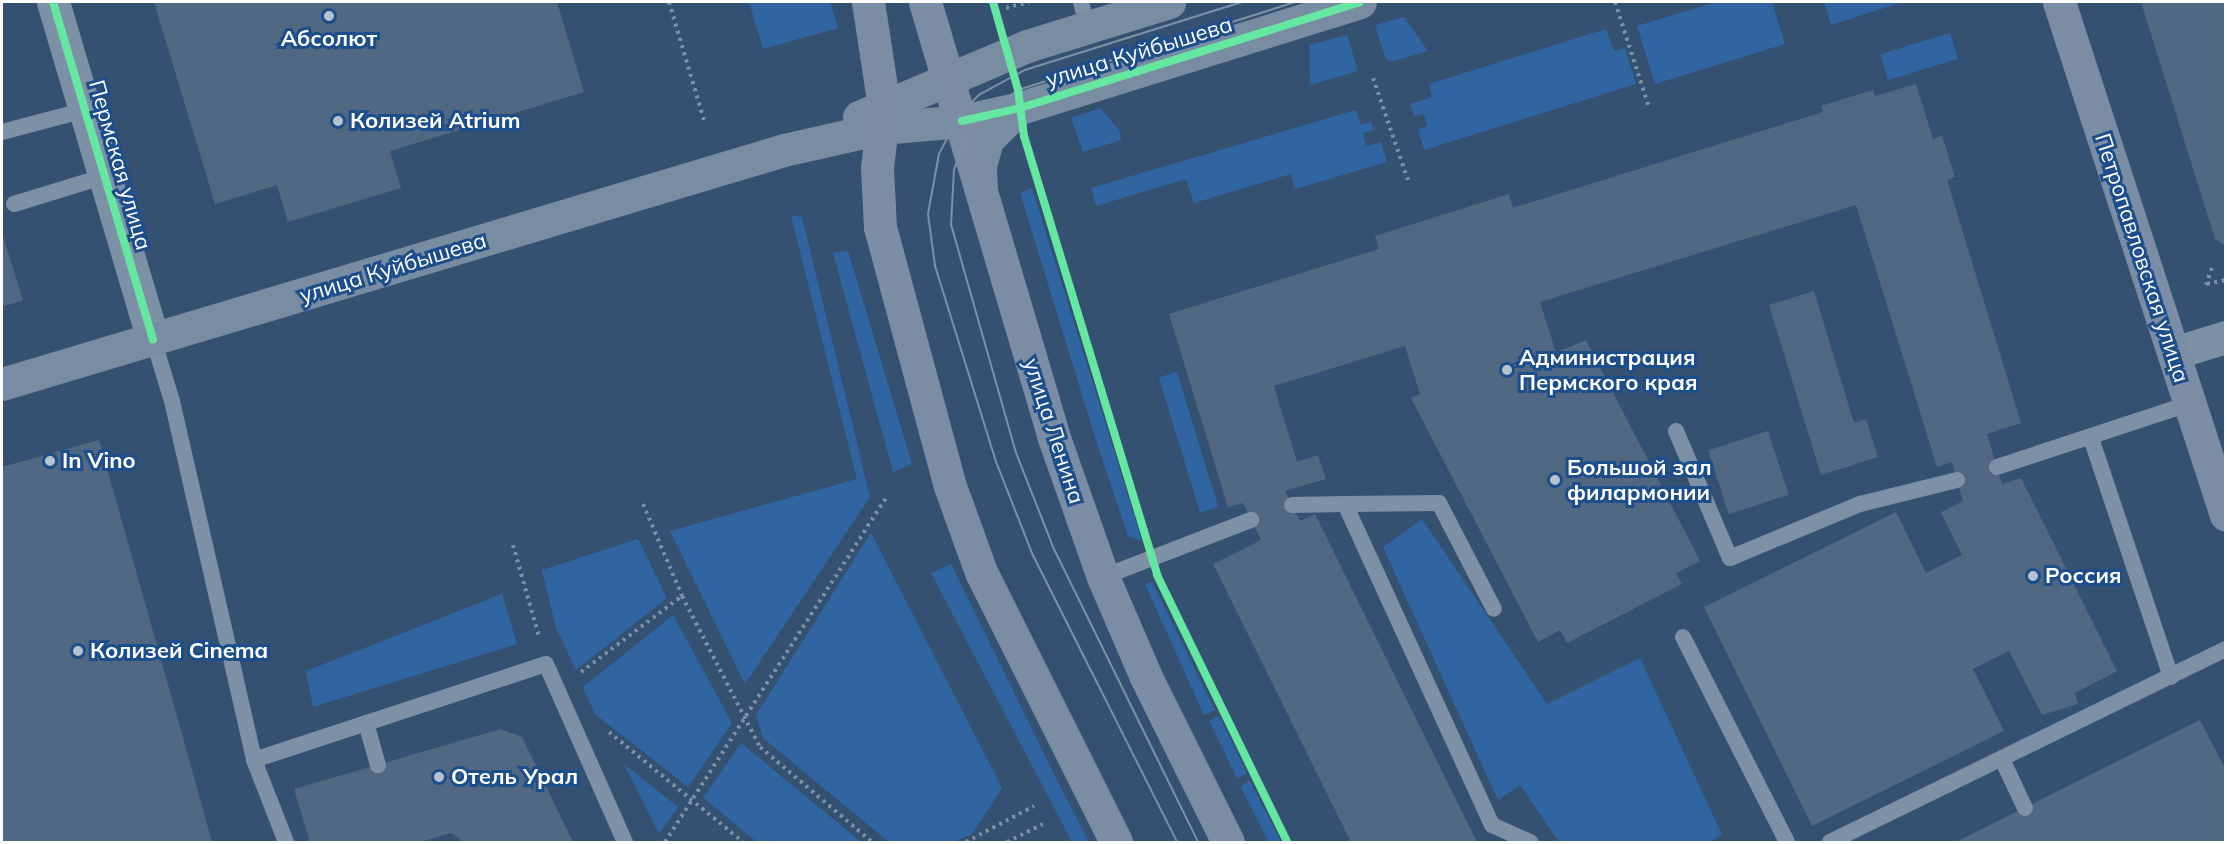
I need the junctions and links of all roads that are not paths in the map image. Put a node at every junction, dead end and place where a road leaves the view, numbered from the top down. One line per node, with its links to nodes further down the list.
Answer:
1 (53, 2): 10 (street, Пермская улица)
2 (868, 2): 11 (main road)
3 (926, 2): 8 (main road, улица Ленина)
4 (1169, 2): 7 (main road, улица Куйбышева)
5 (1360, 2): 9 (main road, улица Куйбышева)
6 (2059, 2): 19 (main road, Петропавловская улица)
7 (1084, 13): 8 (main road, улица Куйбышева)
8 (948, 77): 11 (main road, улица Куйбышева); 12 (main road, улица Ленина)
9 (1020, 108): 12 (main road, улица Куйбышева); 15 (main road)
10 (85, 110): 13 (lane); 14 (street, Пермская улица)
11 (883, 117): 12 (main road, улица Куйбышева); 18 (main road, улица Куйбышева); 42 (main road)
12 (962, 121): 15 (main road, улица Ленина)
13 (2, 132)
14 (105, 176): 16 (lane); 18 (street, Пермская улица)
15 (981, 188): 30 (main road, улица Ленина)
16 (14, 204)
17 (2226, 337): 19 (street)
18 (153, 339): 20 (main road, улица Куйбышева); 37 (lane)
19 (2174, 353): 21 (main road, Петропавловская улица)
20 (2, 384)
21 (2189, 404): 23 (lane); 28 (main road, Петропавловская улица)
22 (1676, 431): 25 (lane)
23 (2091, 438): 24 (lane); 34 (lane)
24 (1997, 467)
25 (1957, 480)
26 (1345, 504): 27 (lane); 31 (lane); 44 (lane)
27 (1292, 505)
28 (2226, 516)
29 (1251, 519): 30 (lane)
30 (1102, 577): 43 (main road, улица Ленина)
31 (1494, 609)
32 (1683, 637): 45 (lane)
33 (2226, 649): 34 (lane)
34 (2171, 677): 36 (lane)
35 (366, 723): 37 (lane); 38 (lane); 41 (lane)
36 (2002, 759): 39 (lane); 46 (lane)
37 (254, 760): 40 (lane)
38 (378, 765)
39 (2025, 808)
40 (286, 843)
41 (625, 843)
42 (1116, 843)
43 (1228, 843)
44 (1530, 843)
45 (1787, 843)
46 (1830, 843)

